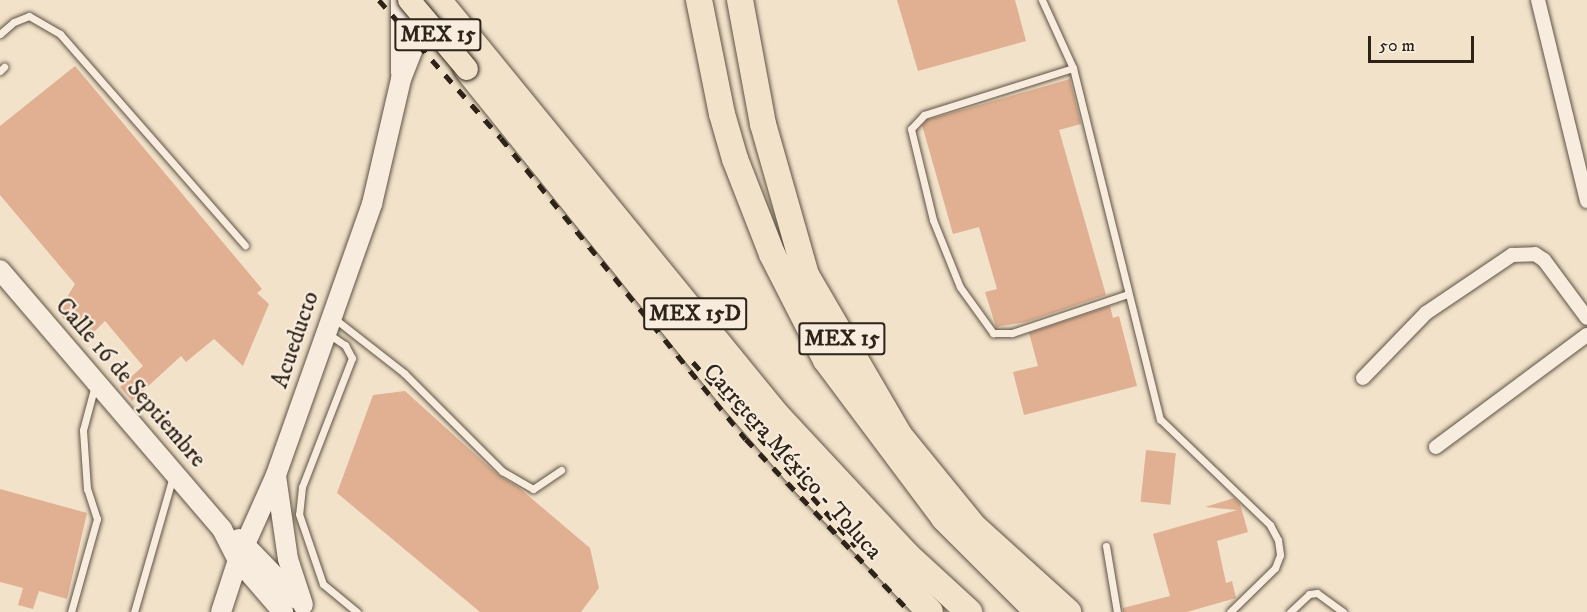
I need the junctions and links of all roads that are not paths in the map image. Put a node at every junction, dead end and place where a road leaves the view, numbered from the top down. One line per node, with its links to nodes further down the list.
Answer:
1 (401, 0): 12 (main road)
2 (409, 0): 11 (main road, Carretera México - Toluca / MEX 15, bridge)
3 (431, 0): 12 (main road)
4 (438, 0): 37 (highway, MEX 15D)
5 (699, 0): 38 (highway)
6 (740, 0): 39 (highway, MEX 15)
7 (1042, 0): 10 (lane)
8 (1538, 0): 13 (street)
9 (0, 34): 14 (lane)
10 (1073, 68): 17 (lane); 17 (lane)
11 (467, 69): 36 (highway, Carretera México - Toluca / MEX 15)
12 (401, 79): 20 (main road, Acueducto)
13 (1587, 201)
14 (245, 245)
15 (0, 270): 23 (main road, Calle 16 de Septiembre)
16 (1587, 292): 18 (street)
17 (1128, 294): 41 (lane)
18 (1576, 301): 19 (street); 22 (street)
19 (1587, 318)
20 (328, 324): 25 (lane); 27 (main road, Acueducto); 35 (lane)
21 (1587, 335): 24 (street)
22 (1363, 378)
23 (95, 383): 26 (main road, Calle 16 de Septiembre); 31 (lane)
24 (1436, 447)
25 (561, 470)
26 (174, 472): 29 (main road, Calle 16 de Septiembre); 32 (lane)
27 (276, 475): 29 (main road, Acueducto); 30 (main road)
28 (1106, 546): 40 (lane)
29 (243, 552): 30 (main road, Calle 16 de Septiembre); 33 (main road, Acueducto); 34 (main road, Calle 16 de Septiembre)
30 (306, 609)
31 (71, 612)
32 (134, 612)
33 (221, 612)
34 (283, 612)
35 (357, 612)
36 (930, 612)
37 (969, 612)
38 (1038, 612)
39 (1068, 612)
40 (1117, 612)
41 (1230, 612)
42 (1290, 612): 43 (lane)
43 (1343, 612)

